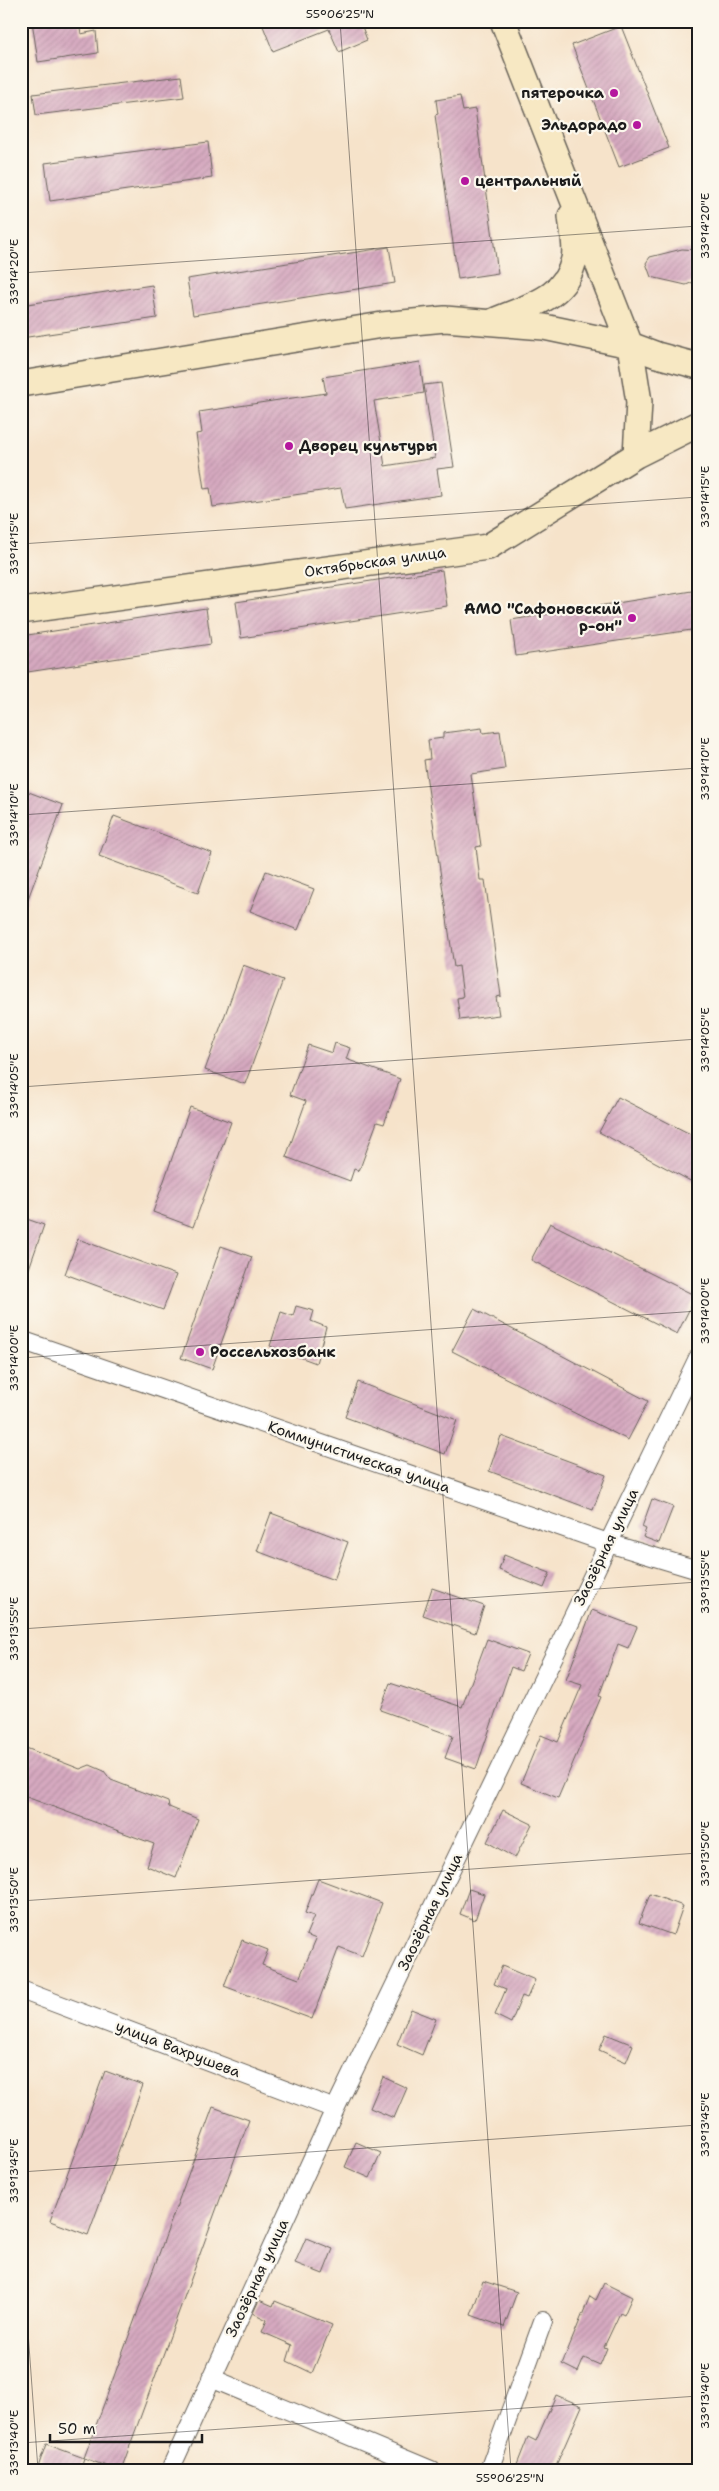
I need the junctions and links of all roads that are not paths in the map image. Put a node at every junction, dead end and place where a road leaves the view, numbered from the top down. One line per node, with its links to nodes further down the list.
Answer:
1 (503, 21): 2 (main road)
2 (568, 186): 3 (main road); 4 (main road)
3 (490, 322): 4 (main road); 6 (main road)
4 (630, 345): 5 (main road); 8 (main road)
5 (698, 366)
6 (21, 384)
7 (698, 424): 8 (main road, Октябрьская улица)
8 (636, 455): 9 (main road, Октябрьская улица)
9 (21, 611)
10 (21, 1340): 12 (street, Коммунистическая улица)
11 (698, 1358): 12 (street, Заозёрная улица)
12 (608, 1543): 13 (street, Коммунистическая улица); 15 (street, Заозёрная улица)
13 (698, 1570)
14 (21, 1990): 15 (street, улица Вахрушева)
15 (335, 2109): 17 (street, Заозёрная улица)
16 (543, 2321): 20 (street)
17 (211, 2378): 18 (street, Заозёрная улица); 19 (street)
18 (170, 2470)
19 (432, 2470)
20 (489, 2470)

